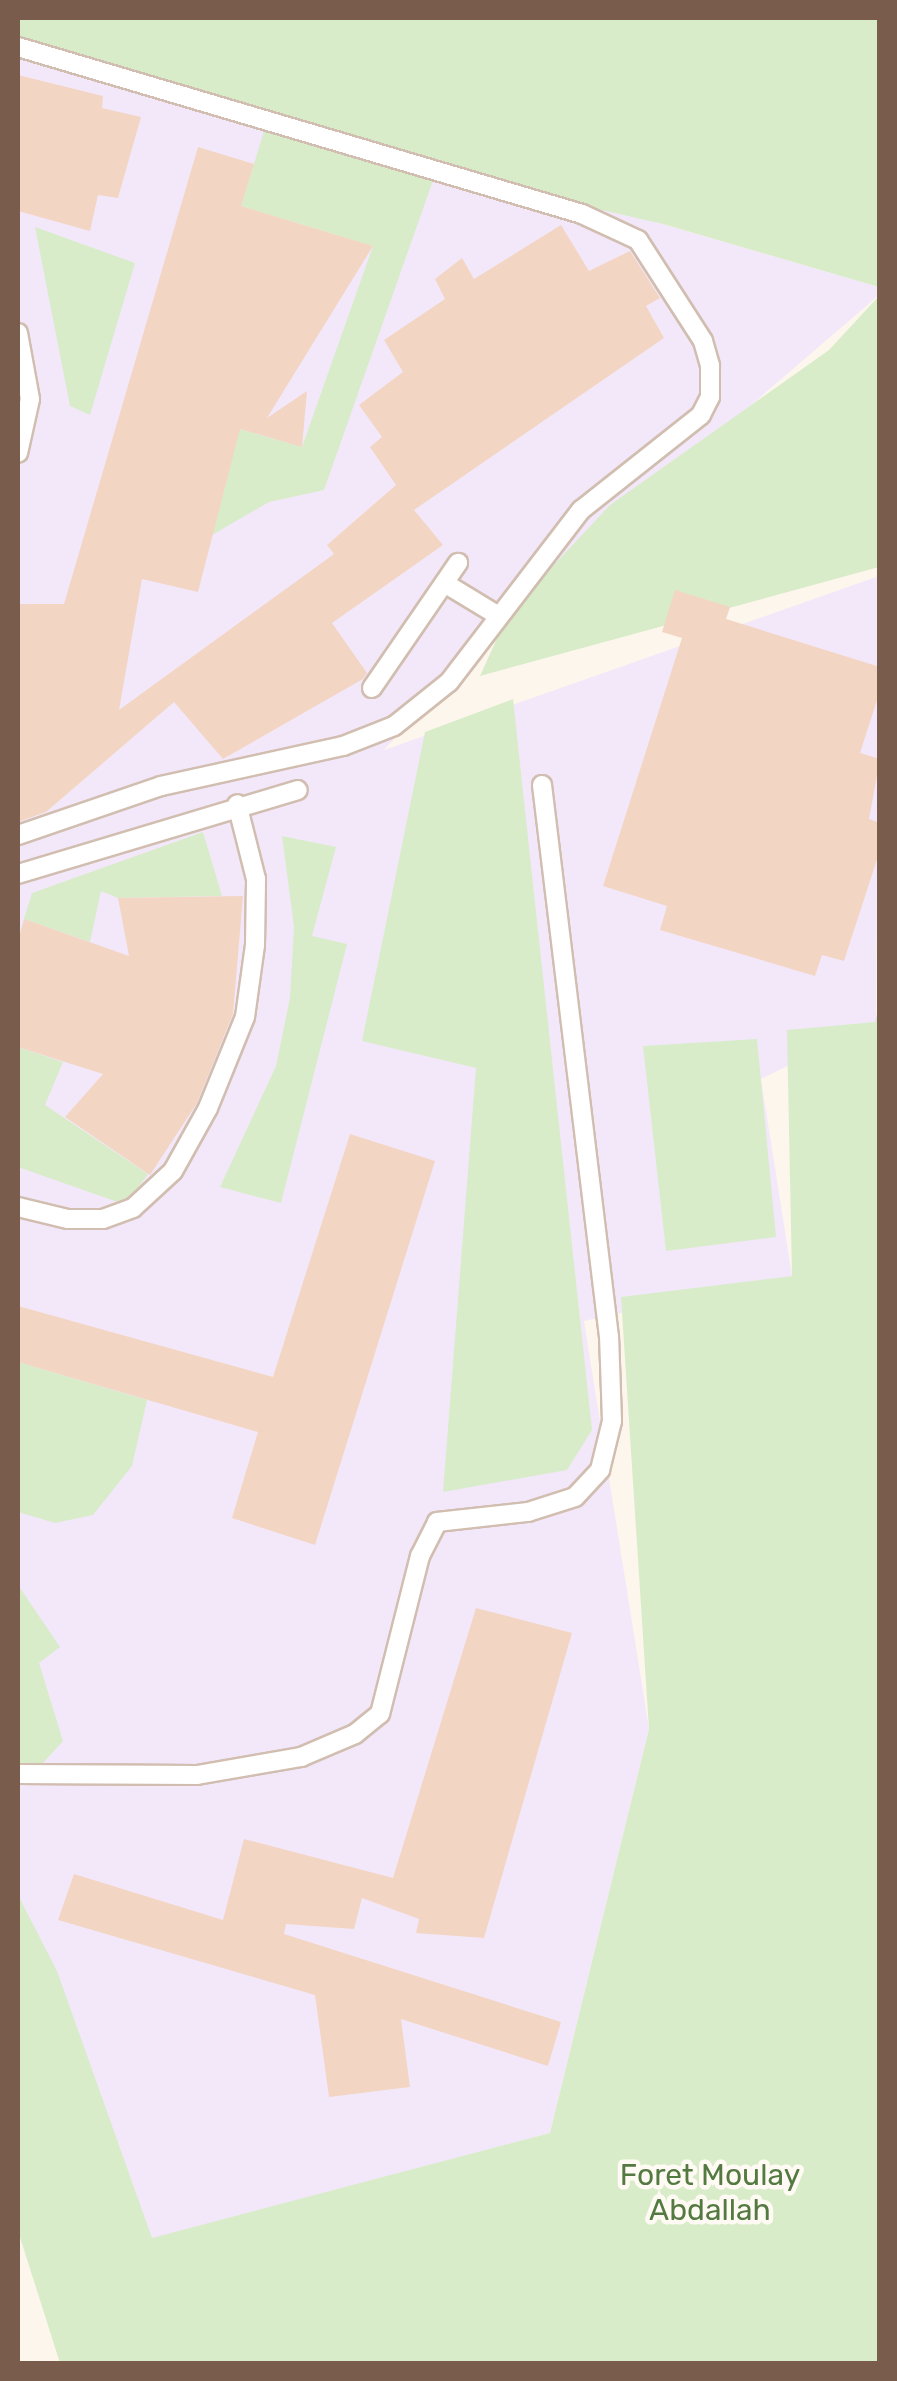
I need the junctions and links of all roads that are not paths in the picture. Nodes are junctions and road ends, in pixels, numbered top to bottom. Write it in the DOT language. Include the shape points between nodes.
graph roads {
  1 [pos="18,47"];
  2 [pos="18,332"];
  3 [pos="18,453"];
  4 [pos="458,563"];
  5 [pos="446,584"];
  6 [pos="496,614"];
  7 [pos="372,688"];
  8 [pos="542,785"];
  9 [pos="298,790"];
  10 [pos="237,804"];
  11 [pos="18,835"];
  12 [pos="18,874"];
  13 [pos="18,1207"];
  14 [pos="18,1774"];
  1 -- 6 [label="lane" via="582,214 638,240 704,341 710,397 701,415 582,510"];
  2 -- 3 [label="lane" via="30,399"];
  4 -- 5 [label="lane"];
  5 -- 6 [label="lane"];
  5 -- 7 [label="lane"];
  6 -- 11 [label="lane" via="449,682 394,726 342,746 162,786"];
  8 -- 14 [label="lane" via="609,1337 612,1421 600,1470 575,1497 544,1507 437,1522 420,1556 380,1714 355,1734 301,1757 197,1775"];
  9 -- 10 [label="lane"];
  10 -- 12 [label="lane"];
  10 -- 13 [label="lane" via="256,878 254,964 235,1052 208,1108 173,1171 133,1208 103,1219 68,1219"];
}
